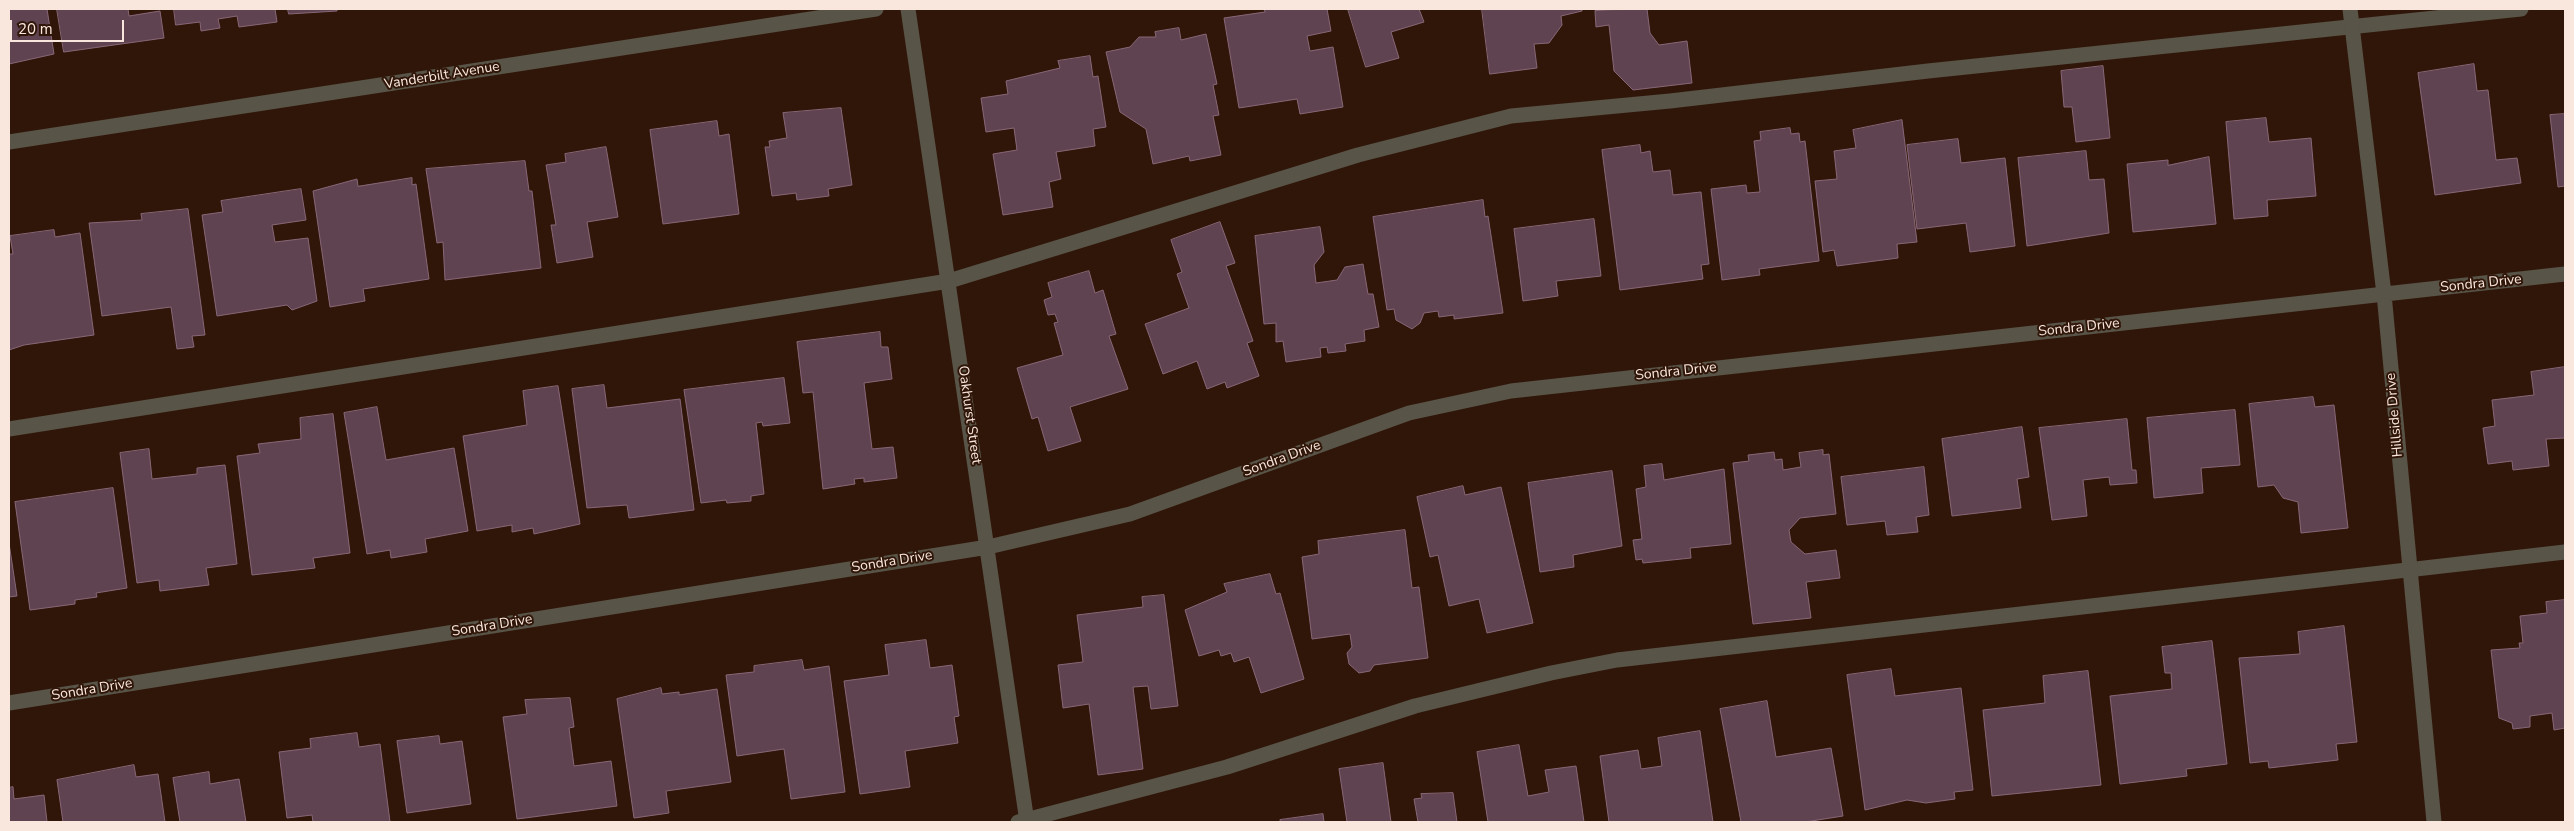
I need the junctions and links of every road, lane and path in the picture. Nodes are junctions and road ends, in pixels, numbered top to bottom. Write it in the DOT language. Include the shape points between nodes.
graph roads {
  1 [pos="876,9"];
  2 [pos="908,9"];
  3 [pos="2350,9"];
  4 [pos="2521,9"];
  5 [pos="2352,26"];
  6 [pos="9,142"];
  7 [pos="2565,274"];
  8 [pos="949,280"];
  9 [pos="2384,294"];
  10 [pos="9,430"];
  11 [pos="988,547"];
  12 [pos="2565,552"];
  13 [pos="2409,569"];
  14 [pos="9,703"];
  15 [pos="1024,822"];
  16 [pos="2434,822"];
  1 -- 6 [label="street, Vanderbilt Avenue"];
  2 -- 8 [label="street, Oakhurst Street"];
  3 -- 5 [label="street, Hillside Drive"];
  4 -- 5 [label="street"];
  5 -- 8 [label="street" via="1511,116 1358,155"];
  5 -- 9 [label="street, Hillside Drive"];
  7 -- 9 [label="street, Sondra Drive"];
  8 -- 10 [label="street"];
  8 -- 11 [label="street, Oakhurst Street"];
  9 -- 11 [label="street, Sondra Drive" via="1511,391 1408,413 1130,514"];
  9 -- 13 [label="street, Hillside Drive"];
  11 -- 14 [label="street, Sondra Drive"];
  11 -- 15 [label="street, Oakhurst Street"];
  12 -- 13 [label="street"];
  13 -- 15 [label="street" via="1617,660 1415,706 1227,767"];
  13 -- 16 [label="street, Hillside Drive"];
}
